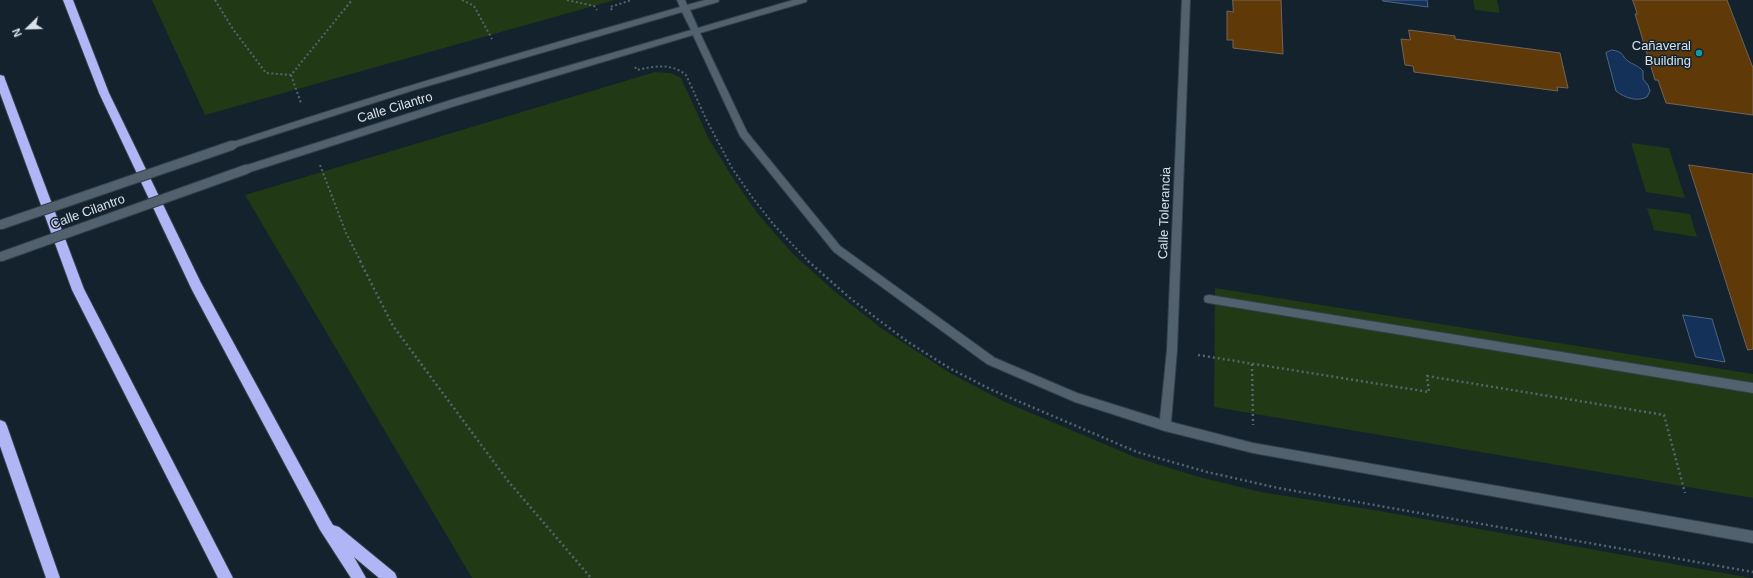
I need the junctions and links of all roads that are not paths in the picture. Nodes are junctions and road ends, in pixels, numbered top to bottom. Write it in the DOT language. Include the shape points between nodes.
graph roads {
  1 [pos="68,0"];
  2 [pos="715,0"];
  3 [pos="803,0"];
  4 [pos="1186,0"];
  5 [pos="683,4"];
  6 [pos="696,31"];
  7 [pos="0,79"];
  8 [pos="0,225"];
  9 [pos="0,257"];
  10 [pos="1209,299"];
  11 [pos="1753,388"];
  12 [pos="0,426"];
  13 [pos="1165,426"];
  14 [pos="325,525"];
  15 [pos="1753,537"];
  16 [pos="53,578"];
  17 [pos="226,578"];
  18 [pos="359,578"];
  19 [pos="390,578"];
  1 -- 14 [label="highway" via="104,93 196,286"];
  2 -- 5 [label="street, Calle Cilantro"];
  3 -- 6 [label="street, Calle Cilantro"];
  4 -- 13 [label="street, Calle Tolerancia" via="1172,350"];
  5 -- 6 [label="street"];
  5 -- 8 [label="street, Calle Cilantro, bridge" via="306,120"];
  6 -- 9 [label="street, Calle Cilantro, bridge" via="314,146"];
  6 -- 13 [label="street" via="743,134 837,249 991,361 1075,397"];
  7 -- 17 [label="highway" via="78,290"];
  10 -- 11 [label="street"];
  12 -- 16 [label="highway"];
  13 -- 15 [label="street" via="1260,450"];
  14 -- 18 [label="highway"];
  14 -- 19 [label="highway"];
}
